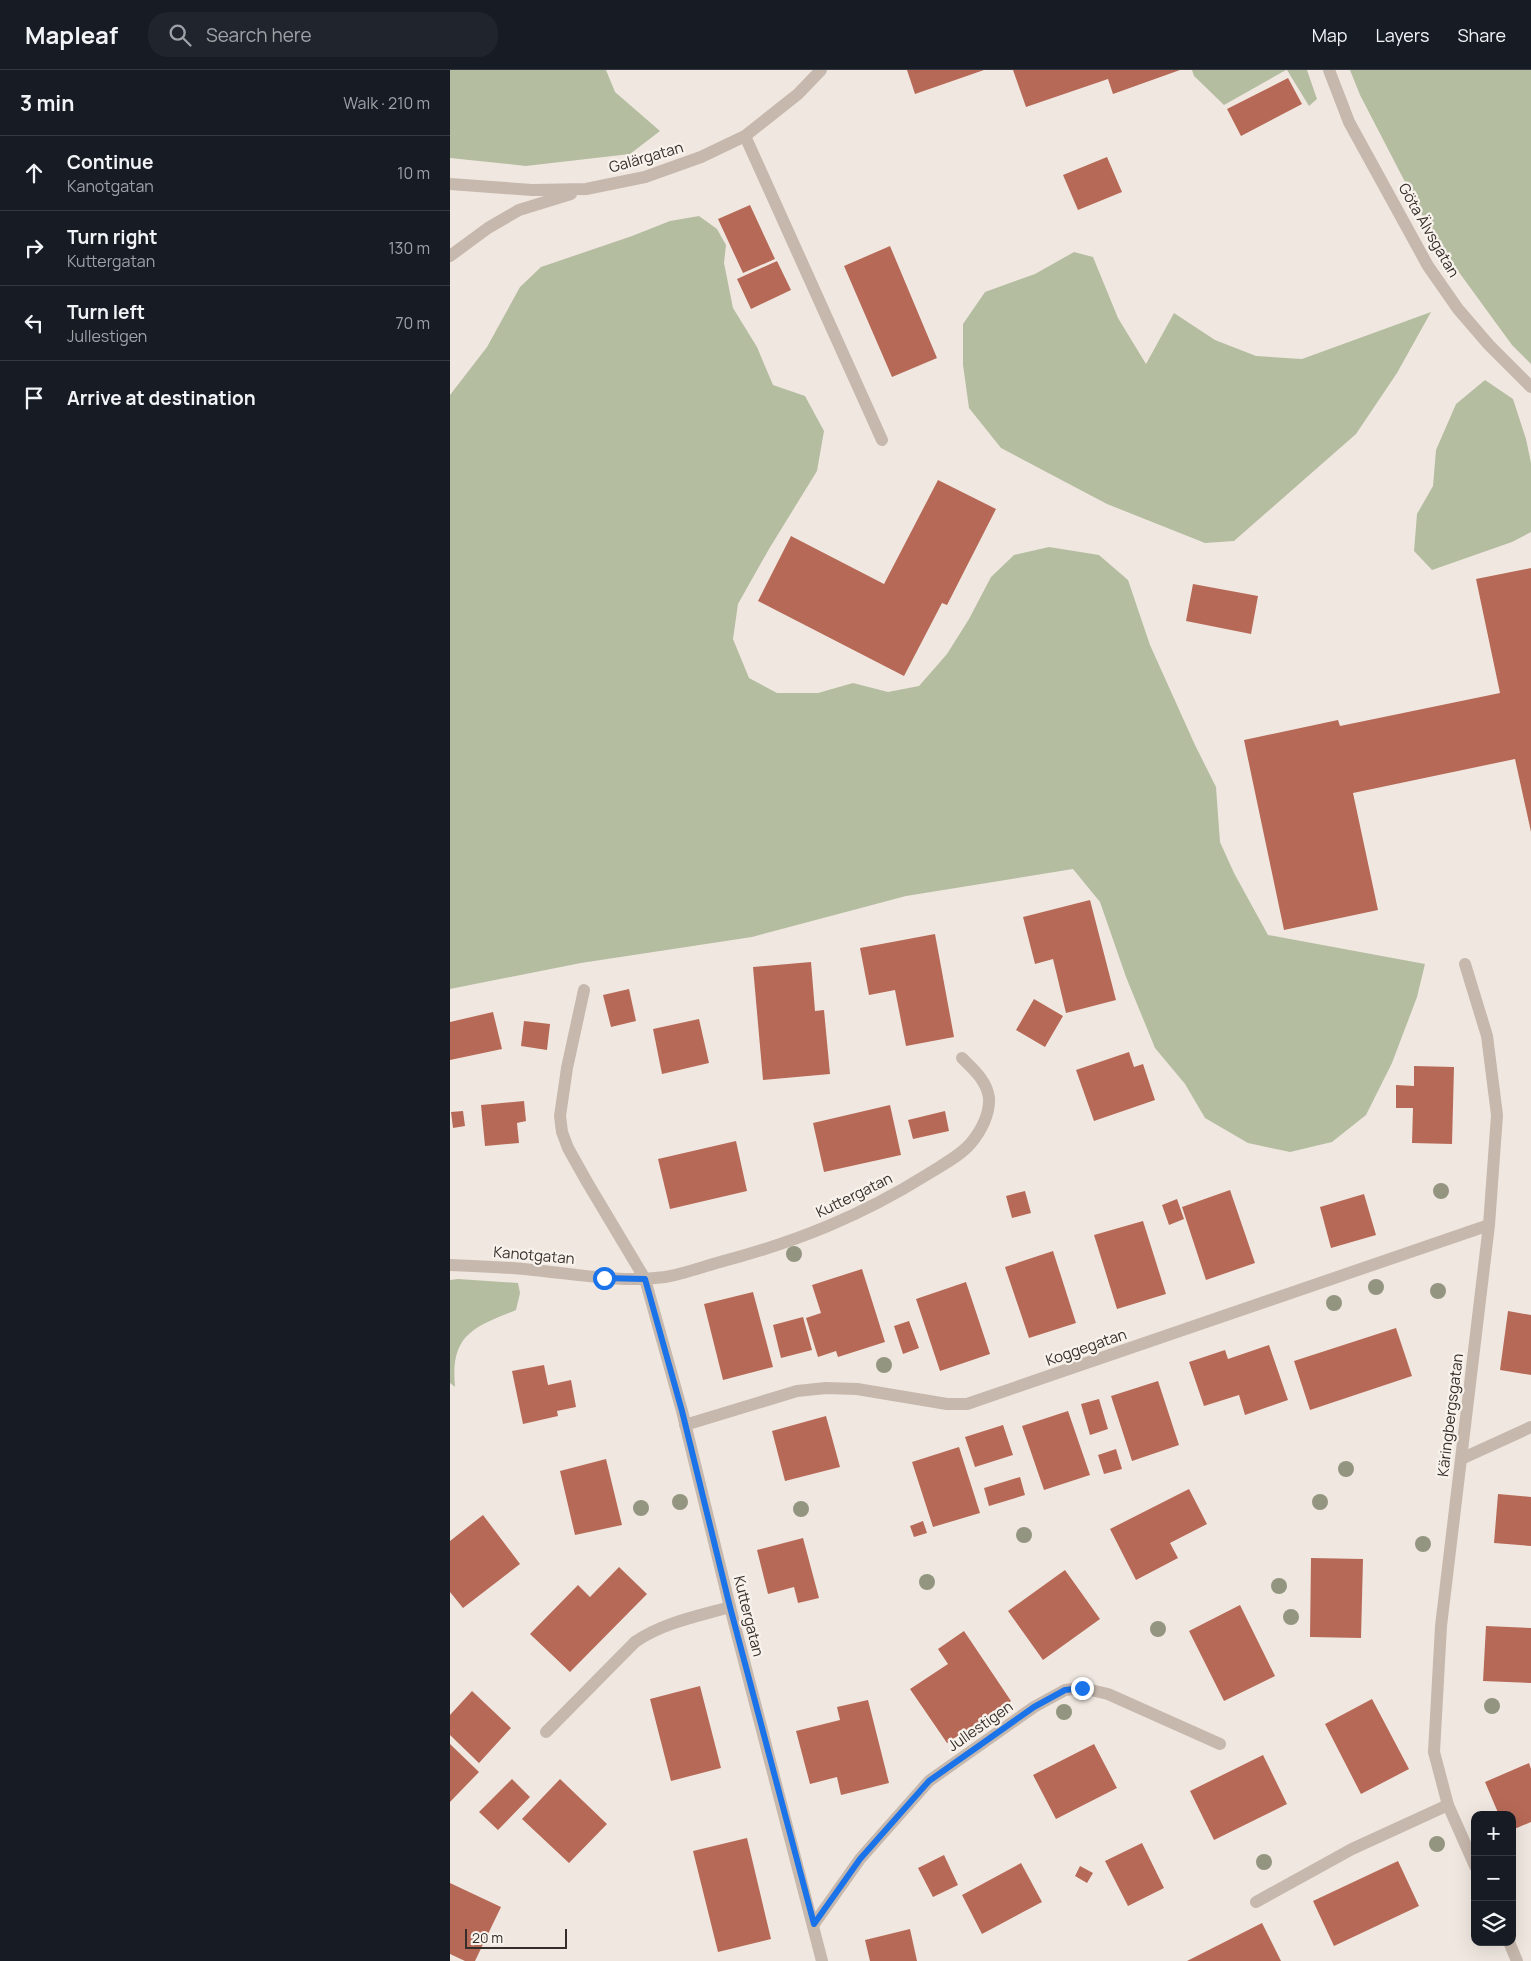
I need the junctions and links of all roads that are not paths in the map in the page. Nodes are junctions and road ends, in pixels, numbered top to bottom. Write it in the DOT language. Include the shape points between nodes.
graph roads {
  1 [pos="821,70"];
  2 [pos="1329,70"];
  3 [pos="745,136"];
  4 [pos="450,184"];
  5 [pos="586,189"];
  6 [pos="450,256"];
  7 [pos="1531,386"];
  8 [pos="882,440"];
  9 [pos="1465,964"];
  10 [pos="584,990"];
  11 [pos="962,1058"];
  12 [pos="1489,1225"];
  13 [pos="450,1265"];
  14 [pos="645,1279"];
  15 [pos="685,1425"];
  16 [pos="1531,1427"];
  17 [pos="1461,1458"];
  18 [pos="730,1607"];
  19 [pos="546,1732"];
  20 [pos="1220,1744"];
  21 [pos="1448,1805"];
  22 [pos="1471,1857"];
  23 [pos="1256,1902"];
  24 [pos="814,1924"];
  25 [pos="1511,1946"];
  26 [pos="822,1961"];
  27 [pos="1517,1961"];
  1 -- 3 [label="street, Galärgatan" via="798,94"];
  2 -- 7 [label="street, Göta Älvsgatan" via="1348,122 1428,266 1464,316"];
  3 -- 5 [label="street, Galärgatan" via="701,157 645,177"];
  3 -- 8 [label="street"];
  4 -- 5 [label="street, Galärgatan" via="532,190"];
  5 -- 6 [label="street" via="519,210"];
  9 -- 12 [label="street, Käringbergsgatan" via="1487,1036 1497,1115"];
  10 -- 14 [label="street, Kuttergatan" via="564,1086 560,1116 562,1132 587,1182"];
  11 -- 14 [label="street, Kuttergatan" via="981,1077 986,1087 988,1112 970,1144 950,1160 877,1203 801,1238 667,1276"];
  12 -- 15 [label="street, Koggegatan" via="967,1404 947,1404 857,1389 826,1388 797,1391"];
  12 -- 17 [label="street, Käringbergsgatan"];
  13 -- 14 [label="street, Kanotgatan"];
  14 -- 15 [label="street, Kuttergatan"];
  15 -- 18 [label="street, Kuttergatan"];
  16 -- 17 [label="street"];
  17 -- 21 [label="street, Käringbergsgatan" via="1441,1626 1435,1723 1434,1752"];
  18 -- 19 [label="street" via="647,1633"];
  18 -- 24 [label="street, Kuttergatan"];
  20 -- 24 [label="street, Jullestigen" via="1108,1694 1082,1688 1065,1690 1034,1707 929,1781 860,1859"];
  21 -- 22 [label="street, Käringbergsgatan"];
  21 -- 23 [label="street" via="1352,1849"];
  24 -- 26 [label="street, Kuttergatan"];
  25 -- 27 [label="street"];
}
